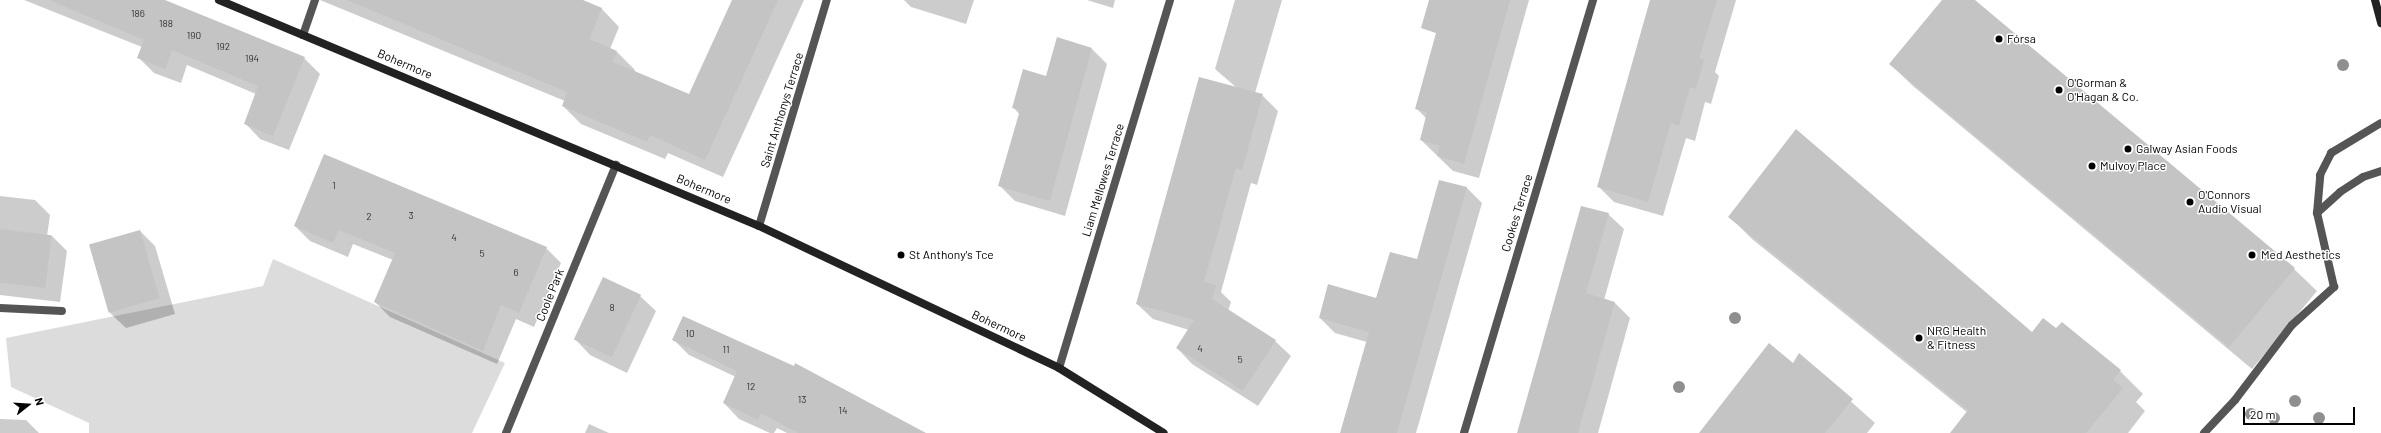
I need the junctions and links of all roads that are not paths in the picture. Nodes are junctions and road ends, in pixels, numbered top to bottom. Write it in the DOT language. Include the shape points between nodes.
graph roads {
  1 [pos="219,0"];
  2 [pos="315,0"];
  3 [pos="827,0"];
  4 [pos="1170,0"];
  5 [pos="1593,0"];
  6 [pos="2375,0"];
  7 [pos="2381,23"];
  8 [pos="303,35"];
  9 [pos="2381,123"];
  10 [pos="616,165"];
  11 [pos="2381,171"];
  12 [pos="2317,213"];
  13 [pos="759,226"];
  14 [pos="0,308"];
  15 [pos="62,311"];
  16 [pos="1060,368"];
  17 [pos="506,433"];
  18 [pos="1164,433"];
  19 [pos="1464,433"];
  20 [pos="2204,433"];
  1 -- 8 [label="main road, Bohermore"];
  2 -- 8 [label="street"];
  3 -- 13 [label="street, Saint Anthonys Terrace"];
  4 -- 16 [label="street, Liam Mellowes Terrace"];
  5 -- 19 [label="street, Cookes Terrace"];
  6 -- 7 [label="main road"];
  8 -- 10 [label="main road, Bohermore"];
  9 -- 12 [label="street" via="2331,153 2320,174"];
  10 -- 13 [label="main road, Bohermore"];
  10 -- 17 [label="street, Coole Park"];
  11 -- 12 [label="street" via="2363,177 2340,192"];
  12 -- 20 [label="street" via="2334,287 2292,325 2235,400"];
  13 -- 16 [label="main road, Bohermore"];
  14 -- 15 [label="street"];
  16 -- 18 [label="main road, Bohermore"];
}
